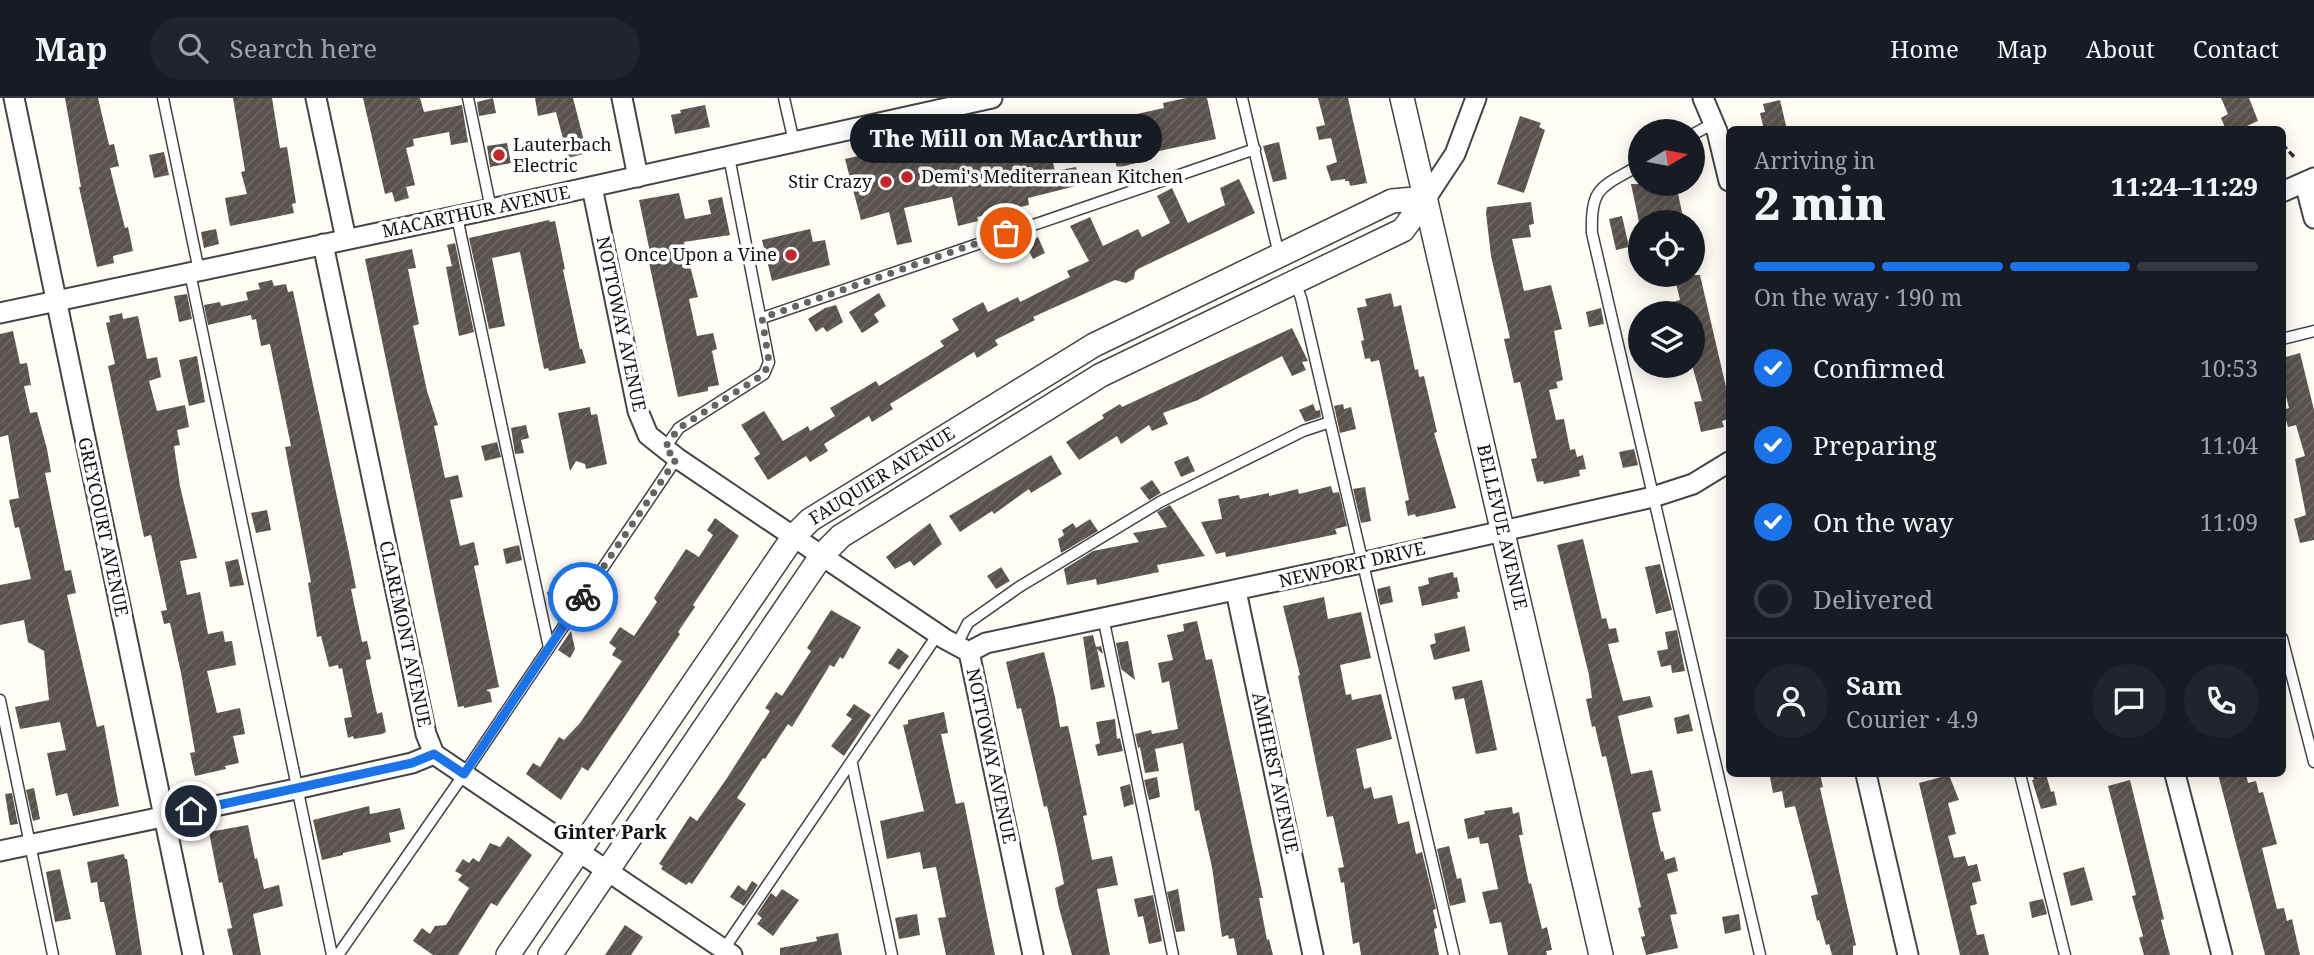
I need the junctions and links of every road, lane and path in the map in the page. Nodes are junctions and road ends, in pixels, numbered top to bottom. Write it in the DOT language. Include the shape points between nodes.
graph roads {
  1 [pos="14,98"];
  2 [pos="163,98"];
  3 [pos="316,98"];
  4 [pos="468,98"];
  5 [pos="622,98"];
  6 [pos="784,98"];
  7 [pos="992,98"];
  8 [pos="1242,98"];
  9 [pos="1402,98"];
  10 [pos="1476,98"];
  11 [pos="1703,98"];
  12 [pos="1714,123"];
  13 [pos="1705,128"];
  14 [pos="794,142"];
  15 [pos="2286,148"];
  16 [pos="1255,149"];
  17 [pos="729,157"];
  18 [pos="2296,159"];
  19 [pos="1726,169"];
  20 [pos="1628,173"];
  21 [pos="638,177"];
  22 [pos="2309,181"];
  23 [pos="592,187"];
  24 [pos="2286,190"];
  25 [pos="1426,198"];
  26 [pos="491,209"];
  27 [pos="457,217"];
  28 [pos="2314,219"];
  29 [pos="346,239"];
  30 [pos="323,244"];
  31 [pos="1279,255"];
  32 [pos="195,272"];
  33 [pos="1295,281"];
  34 [pos="56,301"];
  35 [pos="0,313"];
  36 [pos="762,318"];
  37 [pos="2314,331"];
  38 [pos="2286,338"];
  39 [pos="1330,422"];
  40 [pos="671,454"];
  41 [pos="1726,464"];
  42 [pos="1653,497"];
  43 [pos="1502,531"];
  44 [pos="794,536"];
  45 [pos="822,555"];
  46 [pos="1361,563"];
  47 [pos="1236,591"];
  48 [pos="1103,617"];
  49 [pos="938,635"];
  50 [pos="549,648"];
  51 [pos="962,649"];
  52 [pos="2286,654"];
  53 [pos="0,700"];
  54 [pos="434,754"];
  55 [pos="2314,762"];
  56 [pos="852,764"];
  57 [pos="464,774"];
  58 [pos="1867,777"];
  59 [pos="2021,777"];
  60 [pos="2176,777"];
  61 [pos="296,789"];
  62 [pos="164,816"];
  63 [pos="30,845"];
  64 [pos="0,851"];
  65 [pos="579,851"];
  66 [pos="608,870"];
  67 [pos="725,953"];
  68 [pos="53,955"];
  69 [pos="193,955"];
  70 [pos="332,955"];
  71 [pos="338,955"];
  72 [pos="509,955"];
  73 [pos="550,955"];
  74 [pos="892,955"];
  75 [pos="1033,955"];
  76 [pos="1173,955"];
  77 [pos="1313,955"];
  78 [pos="1454,955"];
  79 [pos="1601,955"];
  80 [pos="1760,955"];
  81 [pos="1908,955"];
  82 [pos="2065,955"];
  83 [pos="2222,955"];
  1 -- 34 [label="street, GREYCOURT AVENUE"];
  2 -- 32 [label="lane"];
  3 -- 29 [label="street"];
  4 -- 26 [label="lane"];
  5 -- 21 [label="street"];
  6 -- 14 [label="lane"];
  7 -- 14 [label="street, MACARTHUR AVENUE"];
  8 -- 16 [label="lane"];
  9 -- 25 [label="street, BELLEVUE AVENUE"];
  10 -- 25 [label="street, FAUQUIER AVENUE" via="1455,154"];
  11 -- 12 [label="street"];
  12 -- 13 [label="lane"];
  12 -- 19 [label="street"];
  14 -- 17 [label="street, MACARTHUR AVENUE"];
  15 -- 18 [label="path"];
  16 -- 31 [label="lane"];
  16 -- 36 [label="lane"];
  17 -- 21 [label="street, MACARTHUR AVENUE"];
  17 -- 36 [label="lane"];
  20 -- 42 [label="lane" via="1599,191 1592,201 1592,233"];
  21 -- 23 [label="street, MACARTHUR AVENUE"];
  22 -- 24 [label="street"];
  22 -- 28 [label="street"];
  23 -- 26 [label="street, MACARTHUR AVENUE"];
  23 -- 40 [label="street, NOTTOWAY AVENUE" via="638,411 649,435"];
  25 -- 31 [label="street, FAUQUIER AVENUE" via="1392,201"];
  25 -- 33 [label="street, FAUQUIER AVENUE" via="1403,230"];
  25 -- 43 [label="street, BELLEVUE AVENUE"];
  26 -- 27 [label="street, MACARTHUR AVENUE"];
  27 -- 29 [label="street, MACARTHUR AVENUE"];
  27 -- 50 [label="lane"];
  29 -- 30 [label="street, MACARTHUR AVENUE"];
  30 -- 32 [label="street, MACARTHUR AVENUE"];
  30 -- 54 [label="street, CLAREMONT AVENUE" via="426,734"];
  31 -- 44 [label="street, FAUQUIER AVENUE" via="1094,345 824,510"];
  32 -- 34 [label="street, MACARTHUR AVENUE"];
  32 -- 61 [label="lane"];
  33 -- 39 [label="lane"];
  33 -- 45 [label="street, FAUQUIER AVENUE" via="1101,375 855,527"];
  34 -- 35 [label="street, MACARTHUR AVENUE"];
  34 -- 62 [label="street, GREYCOURT AVENUE"];
  36 -- 40 [label="lane" via="769,362 764,374 679,428"];
  37 -- 38 [label="lane"];
  39 -- 46 [label="lane"];
  39 -- 51 [label="lane" via="1160,502 1019,587 968,623"];
  40 -- 44 [label="street, NOTTOWAY AVENUE"];
  40 -- 50 [label="lane"];
  41 -- 42 [label="street, NEWPORT DRIVE" via="1693,484"];
  42 -- 43 [label="street, NEWPORT DRIVE"];
  42 -- 80 [label="lane"];
  43 -- 46 [label="street, NEWPORT DRIVE"];
  43 -- 79 [label="street, BELLEVUE AVENUE"];
  44 -- 45 [label="street, NOTTOWAY AVENUE"];
  44 -- 65 [label="street, FAUQUIER AVENUE"];
  45 -- 49 [label="street, NOTTOWAY AVENUE"];
  45 -- 66 [label="street, FAUQUIER AVENUE"];
  46 -- 47 [label="street, NEWPORT DRIVE"];
  46 -- 78 [label="lane"];
  47 -- 48 [label="street, NEWPORT DRIVE"];
  47 -- 77 [label="street, AMHERST AVENUE"];
  48 -- 51 [label="street, NEWPORT DRIVE"];
  48 -- 76 [label="lane"];
  49 -- 51 [label="street, NOTTOWAY AVENUE"];
  49 -- 56 [label="lane"];
  50 -- 57 [label="lane"];
  51 -- 75 [label="street, NOTTOWAY AVENUE"];
  52 -- 55 [label="lane"];
  53 -- 63 [label="lane"];
  54 -- 57 [label="street"];
  54 -- 61 [label="street"];
  56 -- 67 [label="lane"];
  56 -- 74 [label="lane"];
  57 -- 65 [label="street"];
  57 -- 71 [label="lane"];
  58 -- 81 [label="street"];
  59 -- 82 [label="lane"];
  60 -- 83 [label="street"];
  61 -- 62 [label="street"];
  61 -- 70 [label="lane"];
  62 -- 63 [label="street"];
  62 -- 69 [label="street, GREYCOURT AVENUE"];
  63 -- 64 [label="street"];
  63 -- 68 [label="lane"];
  65 -- 66 [label="street"];
  65 -- 72 [label="street, FAUQUIER AVENUE"];
  66 -- 67 [label="street"];
  66 -- 73 [label="street, FAUQUIER AVENUE"];
}
